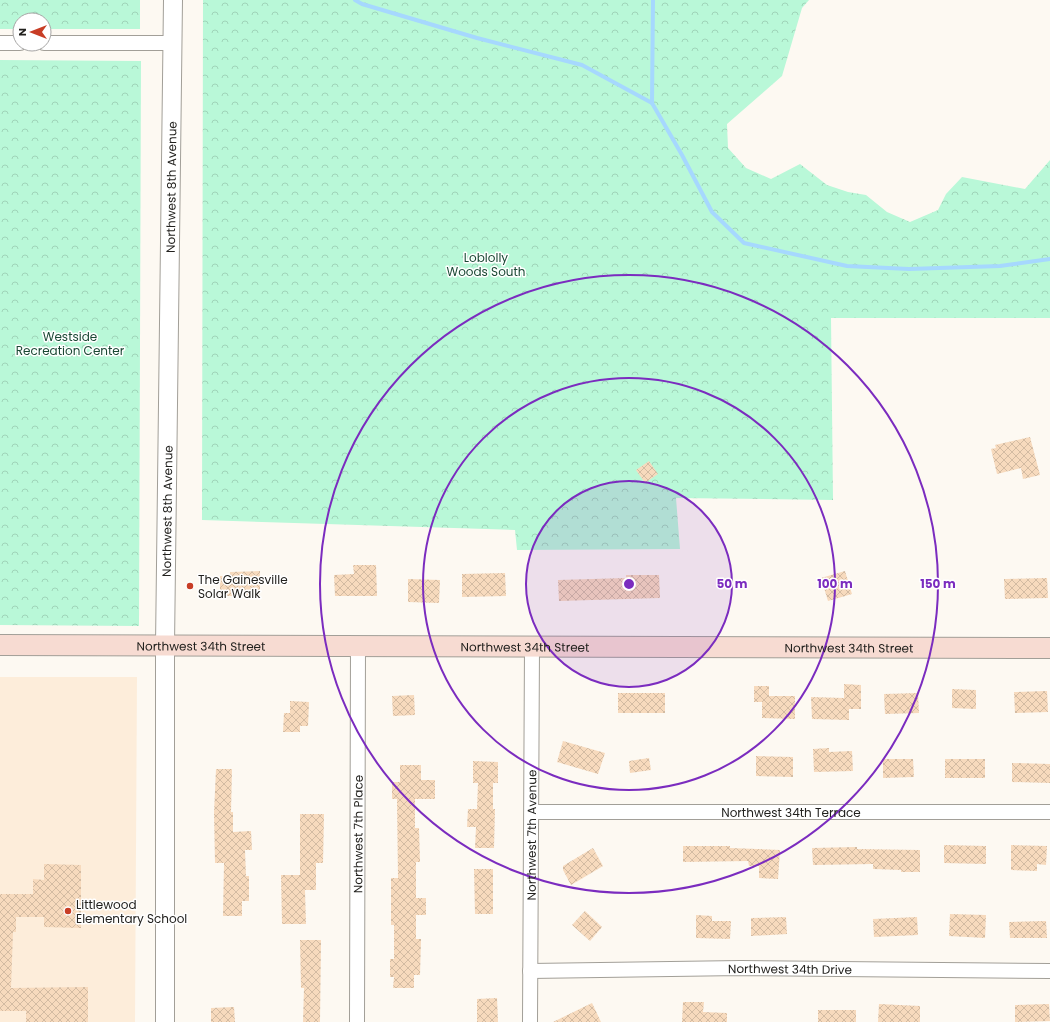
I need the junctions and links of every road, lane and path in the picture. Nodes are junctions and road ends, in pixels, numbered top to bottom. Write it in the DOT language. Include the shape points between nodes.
graph roads {
  1 [pos="173,0"];
  2 [pos="0,43"];
  3 [pos="12,43"];
  4 [pos="52,43"];
  5 [pos="172,43"];
  6 [pos="0,645"];
  7 [pos="165,646"];
  8 [pos="358,647"];
  9 [pos="532,647"];
  10 [pos="1050,648"];
  11 [pos="532,812"];
  12 [pos="1050,812"];
  13 [pos="530,970"];
  14 [pos="1050,971"];
  15 [pos="165,1022"];
  16 [pos="357,1022"];
  17 [pos="530,1022"];
  1 -- 5 [label="street, Northwest 8th Avenue"];
  2 -- 3 [label="street"];
  4 -- 5 [label="street"];
  5 -- 7 [label="street, Northwest 8th Avenue"];
  6 -- 7 [label="main road, Northwest 34th Street"];
  7 -- 8 [label="main road, Northwest 34th Street"];
  7 -- 15 [label="street, Northwest 8th Avenue"];
  8 -- 9 [label="main road, Northwest 34th Street"];
  8 -- 16 [label="street, Northwest 7th Place"];
  9 -- 10 [label="main road, Northwest 34th Street"];
  9 -- 11 [label="street, Northwest 7th Avenue"];
  11 -- 12 [label="street, Northwest 34th Terrace"];
  11 -- 13 [label="street, Northwest 7th Avenue"];
  13 -- 14 [label="street, Northwest 34th Drive" via="740,968"];
  13 -- 17 [label="street, Northwest 7th Avenue"];
}
